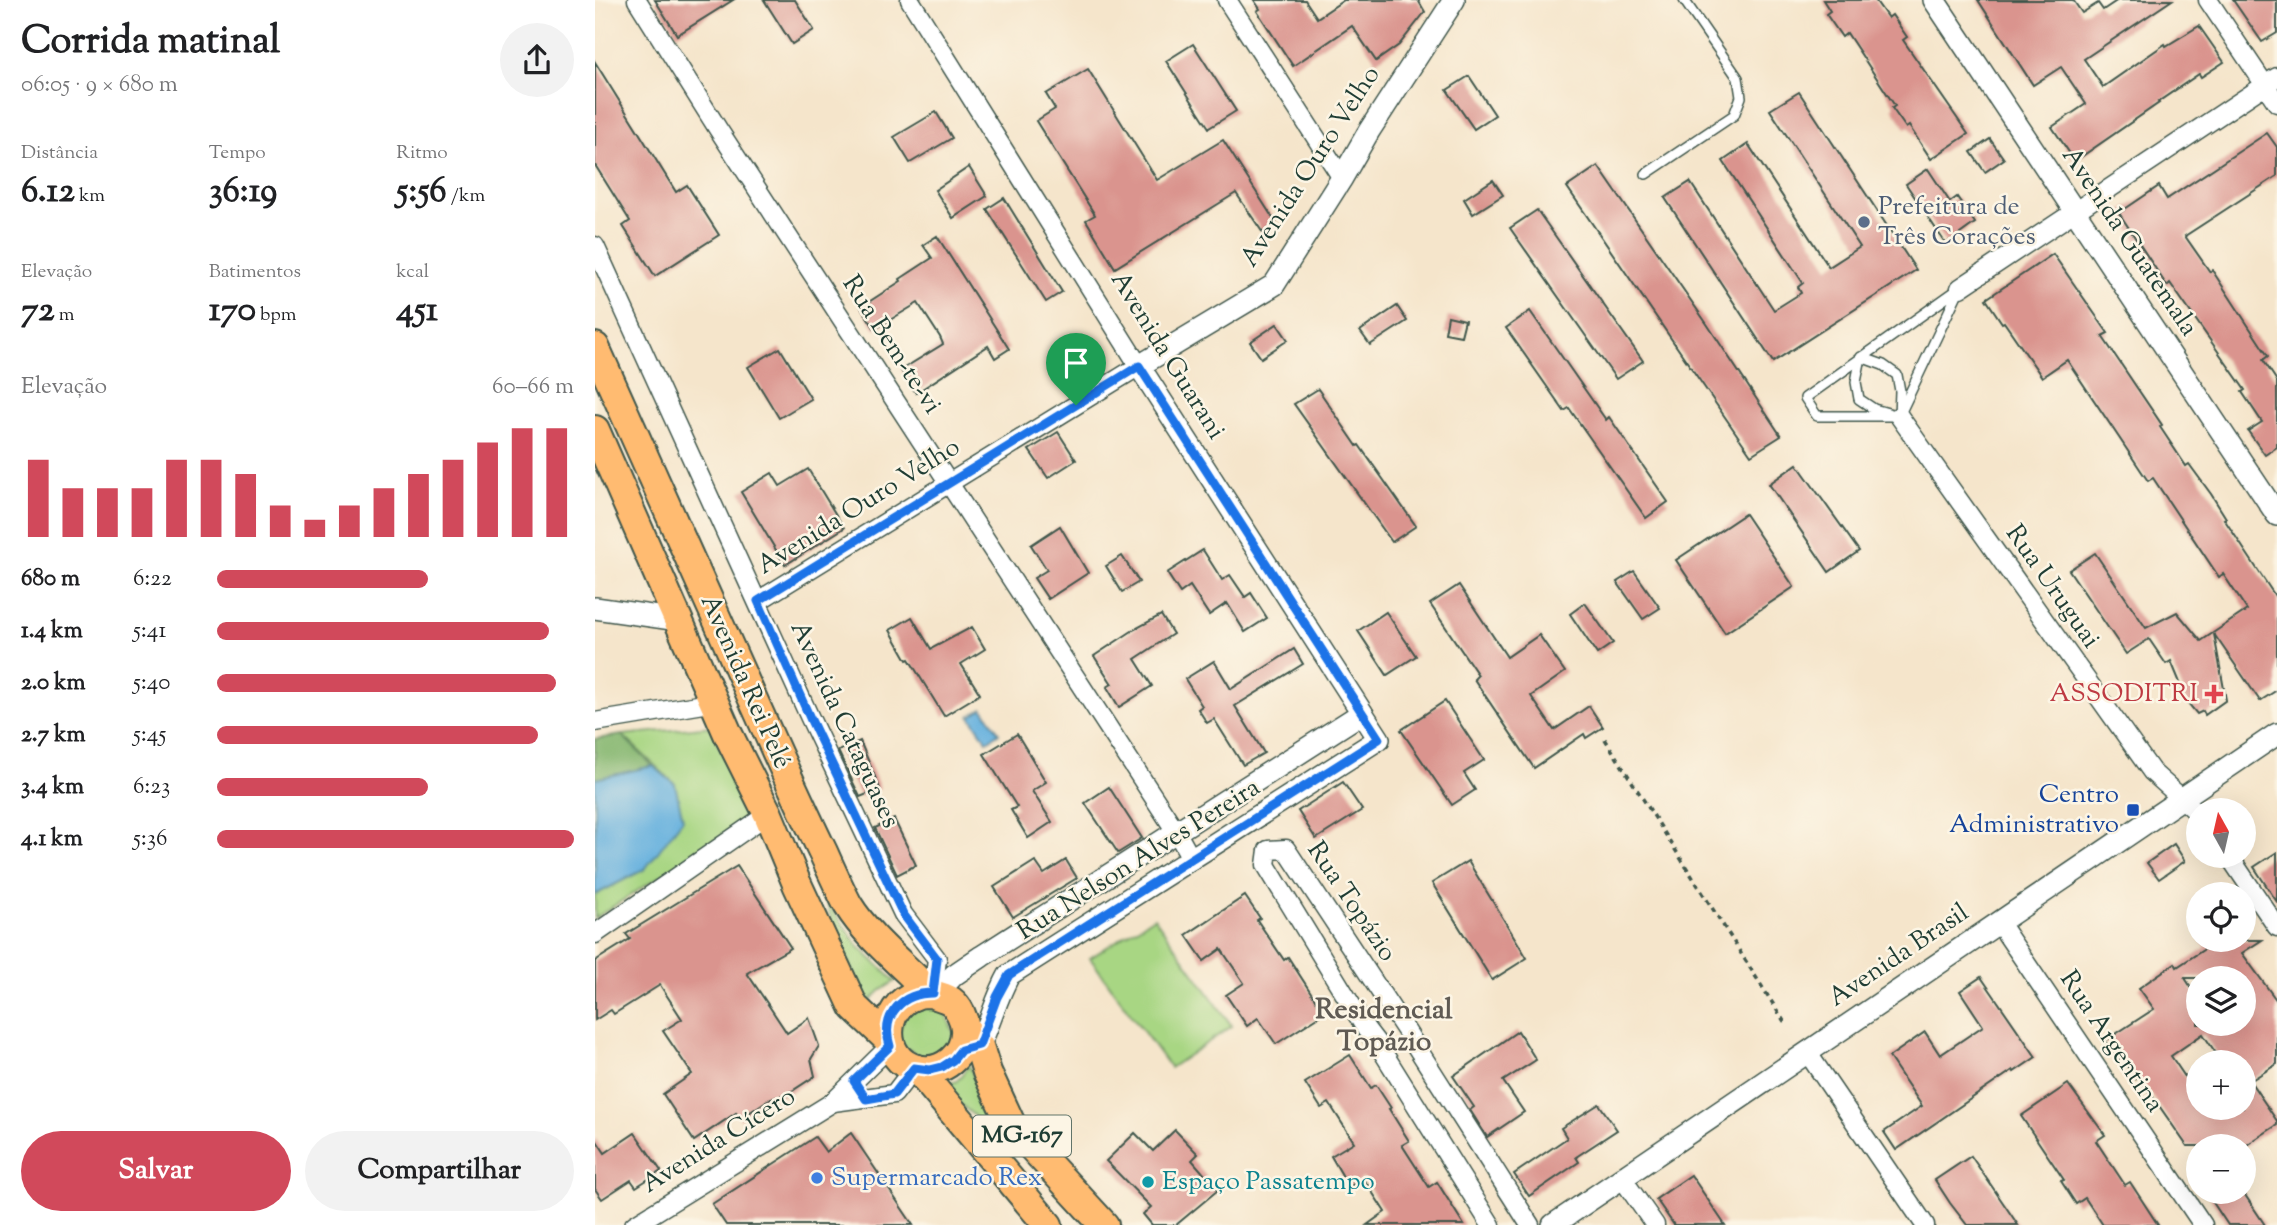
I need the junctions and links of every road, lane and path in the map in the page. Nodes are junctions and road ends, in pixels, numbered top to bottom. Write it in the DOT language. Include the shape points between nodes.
graph roads {
  1 [pos="637,0"];
  2 [pos="910,0"];
  3 [pos="1227,0"];
  4 [pos="1684,0"];
  5 [pos="1934,0"];
  6 [pos="2208,0"];
  7 [pos="1452,1"];
  8 [pos="2271,81"];
  9 [pos="2277,103"];
  10 [pos="1646,174"];
  11 [pos="1342,178"];
  12 [pos="2075,211"];
  13 [pos="595,246"];
  14 [pos="1959,288"];
  15 [pos="595,347"];
  16 [pos="1861,357"];
  17 [pos="1139,366"];
  18 [pos="1899,416"];
  19 [pos="595,430"];
  20 [pos="950,483"];
  21 [pos="2277,515"];
  22 [pos="758,601"];
  23 [pos="595,608"];
  24 [pos="679,620"];
  25 [pos="716,702"];
  26 [pos="1362,713"];
  27 [pos="595,722"];
  28 [pos="2277,734"];
  29 [pos="1379,739"];
  30 [pos="1605,739"];
  31 [pos="2181,799"];
  32 [pos="2186,803"];
  33 [pos="768,814"];
  34 [pos="1177,833"];
  35 [pos="1192,860"];
  36 [pos="2237,868"];
  37 [pos="1999,923"];
  38 [pos="2277,927"];
  39 [pos="595,934"];
  40 [pos="934,993"];
  41 [pos="1393,1011"];
  42 [pos="1787,1026"];
  43 [pos="1366,1029"];
  44 [pos="1405,1029"];
  45 [pos="969,1042"];
  46 [pos="890,1043"];
  47 [pos="1379,1046"];
  48 [pos="1807,1052"];
  49 [pos="915,1069"];
  50 [pos="854,1081"];
  51 [pos="866,1099"];
  52 [pos="833,1102"];
  53 [pos="1622,1178"];
  54 [pos="661,1217"];
  55 [pos="634,1225"];
  56 [pos="1048,1225"];
  57 [pos="1104,1225"];
  58 [pos="1491,1225"];
  59 [pos="1530,1225"];
  60 [pos="1553,1225"];
  61 [pos="1654,1225"];
  62 [pos="1925,1225"];
  63 [pos="2203,1225"];
  1 -- 20 [label="street, Rua Bem-te-vi"];
  2 -- 17 [label="street, Avenida Guarani"];
  3 -- 11 [label="street"];
  4 -- 10 [label="lane" via="1738,78 1741,97 1734,115"];
  5 -- 12 [label="street, Avenida Guatemala"];
  6 -- 8 [label="street"];
  7 -- 11 [label="street, Avenida Ouro Velho"];
  8 -- 9 [label="street"];
  8 -- 12 [label="street"];
  11 -- 17 [label="street, Avenida Ouro Velho" via="1274,285"];
  12 -- 14 [label="street"];
  12 -- 21 [label="street, Avenida Guatemala"];
  13 -- 22 [label="street, Avenida Cataguases"];
  14 -- 16 [label="lane"];
  14 -- 18 [label="lane"];
  15 -- 40 [label="main road, Avenida Rei Pelé" via="849,906 882,946"];
  16 -- 18 [label="lane" via="1897,375"];
  16 -- 18 [label="lane" via="1856,382 1859,399"];
  16 -- 18 [label="lane" via="1805,398 1817,416"];
  17 -- 20 [label="street, Avenida Ouro Velho"];
  17 -- 26 [label="street, Avenida Guarani"];
  18 -- 31 [label="street, Rua Uruguai" via="2152,772"];
  19 -- 24 [label="main road, Avenida Rei Pelé"];
  20 -- 22 [label="street, Avenida Ouro Velho"];
  20 -- 34 [label="street, Rua Bem-te-vi"];
  22 -- 40 [label="street, Avenida Cataguases" via="903,914 937,959"];
  23 -- 24 [label="street"];
  24 -- 25 [label="main road, Avenida Rei Pelé"];
  25 -- 27 [label="street"];
  25 -- 33 [label="main road, Avenida Rei Pelé"];
  26 -- 29 [label="street, Avenida Guarani"];
  26 -- 34 [label="street, Rua Nelson Alves Pereira"];
  28 -- 31 [label="street, Avenida Brasil"];
  29 -- 35 [label="street, Rua Nelson Alves Pereira"];
  30 -- 42 [label="path"];
  31 -- 32 [label="street, Rua Uruguai"];
  31 -- 37 [label="street, Avenida Brasil"];
  33 -- 39 [label="street"];
  33 -- 46 [label="main road, Avenida Rei Pelé" via="854,1007"];
  34 -- 35 [label="street, Rua Bem-te-vi"];
  34 -- 40 [label="street, Rua Nelson Alves Pereira" via="982,956"];
  35 -- 45 [label="street, Rua Nelson Alves Pereira" via="1009,975"];
  36 -- 38 [label="street"];
  37 -- 48 [label="street, Avenida Brasil"];
  37 -- 63 [label="street, Rua Argentina"];
  40 -- 45 [label="main road, Avenida Rei Pelé" via="951,1001 961,1014"];
  40 -- 46 [label="main road" via="917,994 898,1006 888,1026"];
  41 -- 43 [label="street"];
  41 -- 43 [label="street, Rua Topázio" via="1286,849 1268,850 1266,865"];
  41 -- 44 [label="street, Rua Topázio"];
  43 -- 47 [label="street, Rua Topázio"];
  44 -- 47 [label="street"];
  44 -- 59 [label="street, Rua Topázio"];
  45 -- 49 [label="main road" via="942,1067"];
  45 -- 57 [label="main road, Avenida Rei Pelé / MG-167" via="1011,1124"];
  46 -- 49 [label="main road, Avenida Rei Pelé" via="896,1055"];
  46 -- 50 [label="street, Avenida Cícero"];
  47 -- 58 [label="street, Rua Topázio"];
  48 -- 53 [label="street, Avenida Brasil"];
  48 -- 62 [label="street"];
  49 -- 51 [label="street, Avenida Cícero" via="894,1094"];
  49 -- 56 [label="main road, Avenida Rei Pelé / MG-167"];
  50 -- 51 [label="lane"];
  50 -- 52 [label="street, Avenida Cícero"];
  51 -- 52 [label="street, Avenida Cícero"];
  52 -- 54 [label="street, Avenida Cícero"];
  53 -- 60 [label="street, Avenida Brasil"];
  53 -- 61 [label="street"];
  54 -- 55 [label="street, Avenida Cícero"];
}
